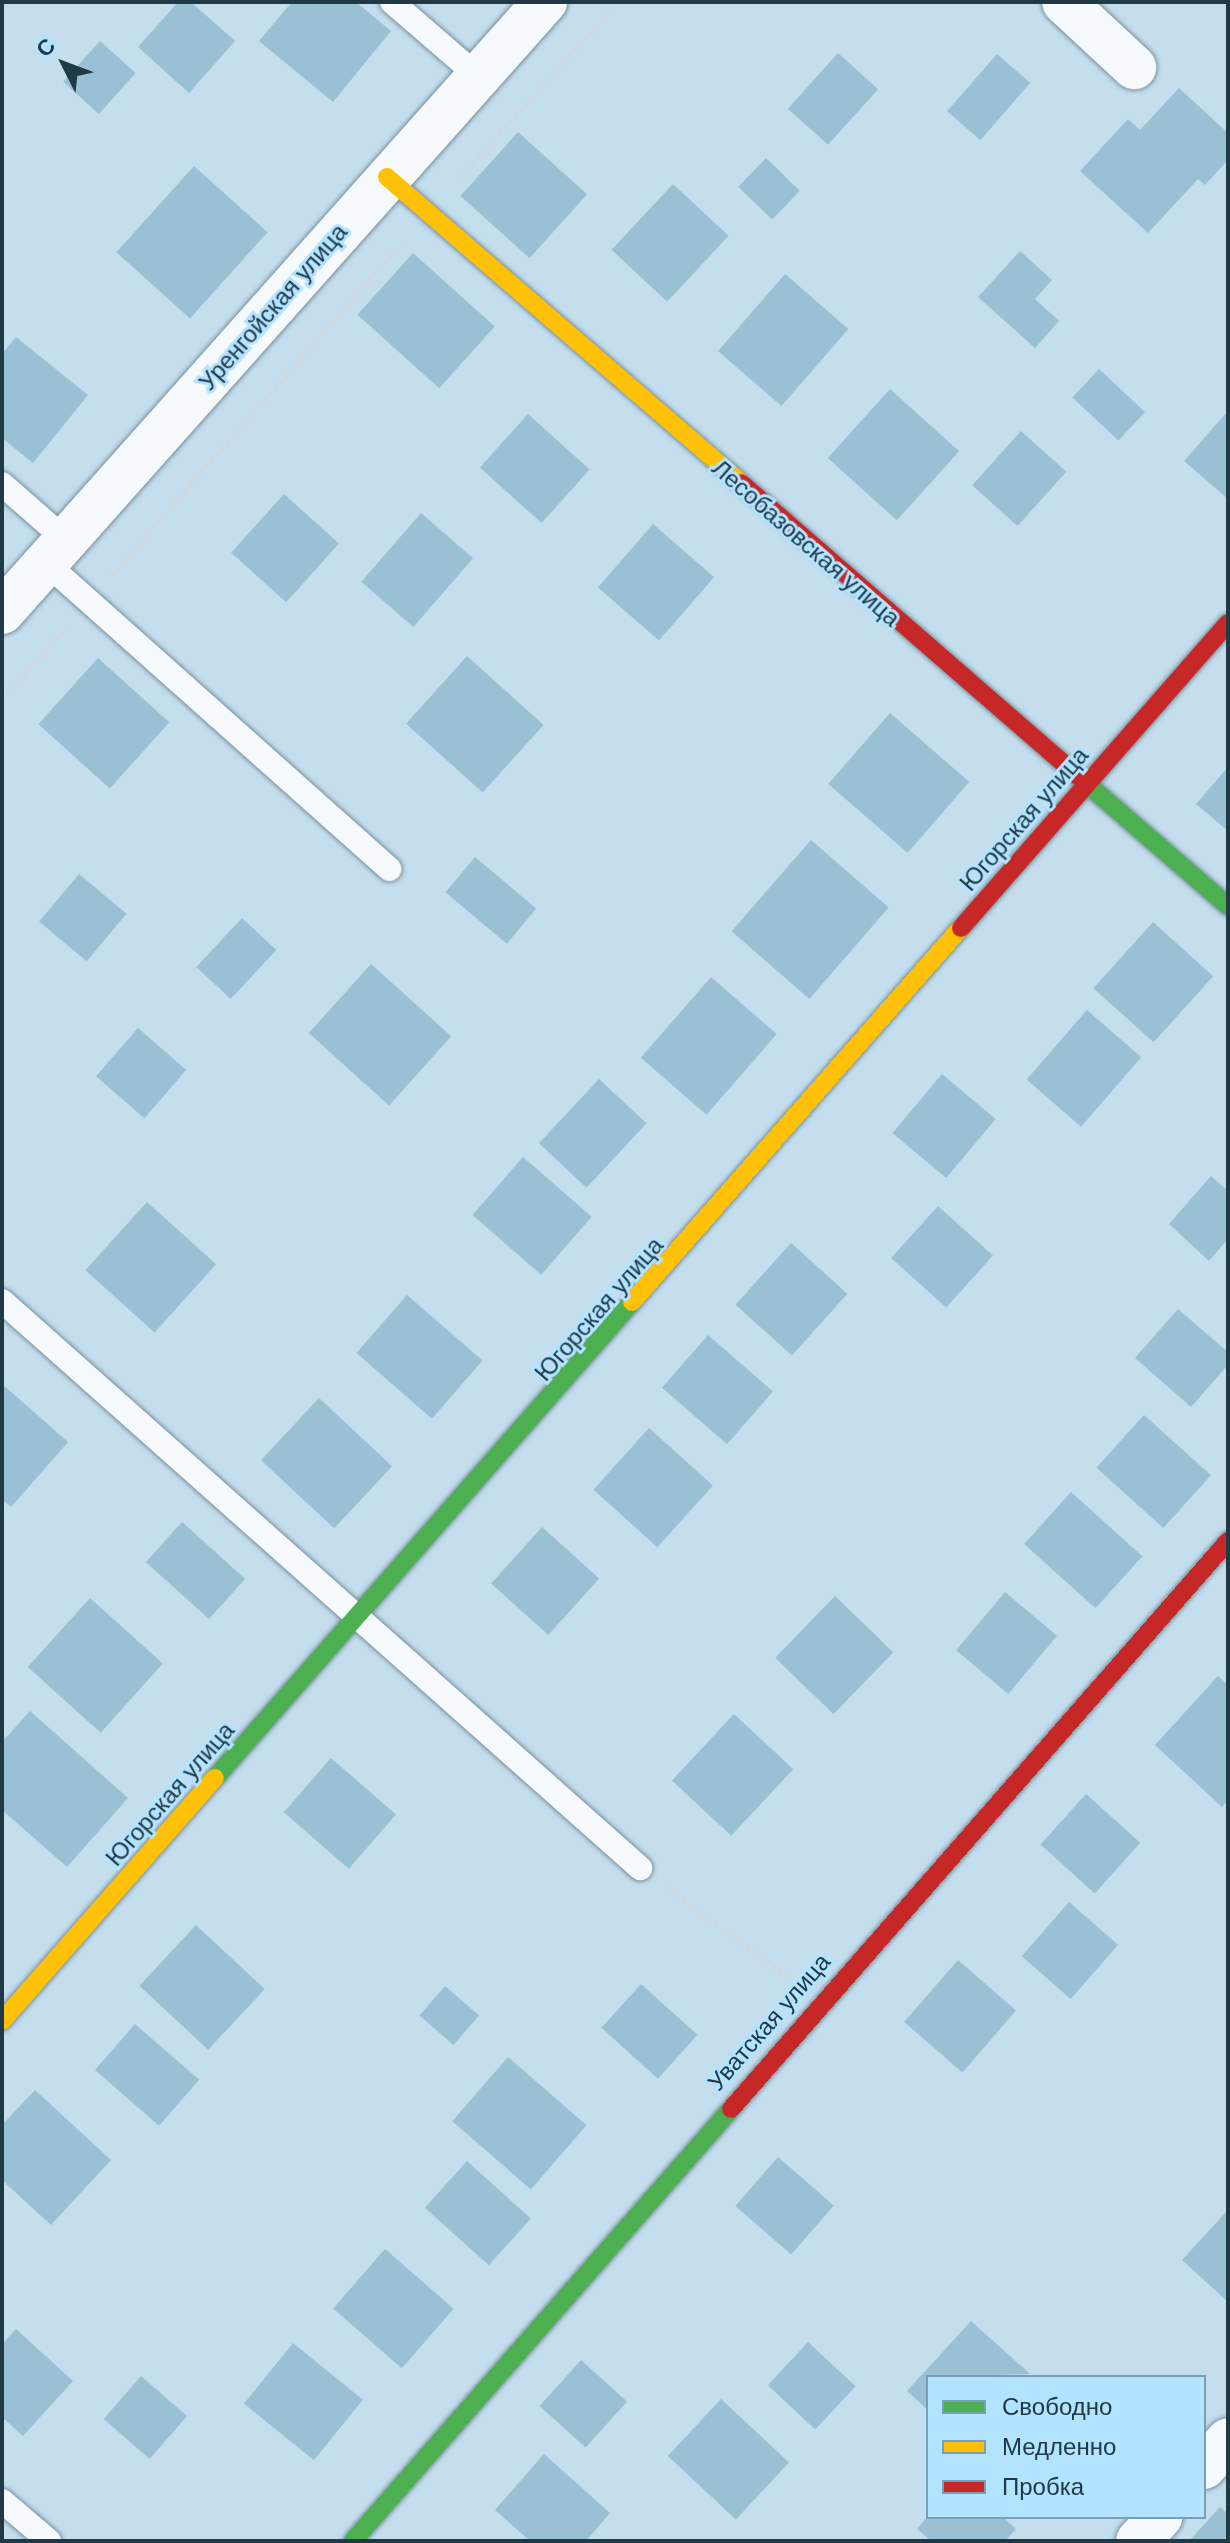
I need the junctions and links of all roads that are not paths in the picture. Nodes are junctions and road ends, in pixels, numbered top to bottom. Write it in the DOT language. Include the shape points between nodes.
graph roads {
  1 [pos="392,2"];
  2 [pos="545,2"];
  3 [pos="1064,2"];
  4 [pos="1134,67"];
  5 [pos="479,77"];
  6 [pos="387,177"];
  7 [pos="2,484"];
  8 [pos="56,552"];
  9 [pos="2,612"];
  10 [pos="1228,623"];
  11 [pos="1087,783"];
  12 [pos="389,869"];
  13 [pos="1228,906"];
  14 [pos="2,1301"];
  15 [pos="1228,1541"];
  16 [pos="355,1620"];
  17 [pos="640,1868"];
  18 [pos="2,2021"];
  19 [pos="1228,2440"];
  20 [pos="1206,2465"];
  21 [pos="2,2501"];
  22 [pos="1158,2519"];
  23 [pos="49,2541"];
  24 [pos="353,2541"];
  25 [pos="1138,2541"];
  1 -- 5 [label="lane"];
  2 -- 5 [label="street, Уренгойская улица"];
  3 -- 4 [label="street"];
  5 -- 6 [label="street, Уренгойская улица"];
  6 -- 8 [label="street, Уренгойская улица"];
  6 -- 11 [label="street, Лесобазовская улица"];
  7 -- 8 [label="lane"];
  8 -- 9 [label="street, Уренгойская улица"];
  8 -- 12 [label="lane" via="89,602"];
  10 -- 11 [label="street, Югорская улица"];
  11 -- 13 [label="street, Лесобазовская улица"];
  11 -- 16 [label="street, Югорская улица"];
  14 -- 16 [label="lane"];
  15 -- 24 [label="street, Уватская улица" via="819,2000"];
  16 -- 17 [label="lane"];
  16 -- 18 [label="street, Югорская улица"];
  19 -- 20 [label="street"];
  21 -- 23 [label="lane"];
  22 -- 25 [label="street"];
}
